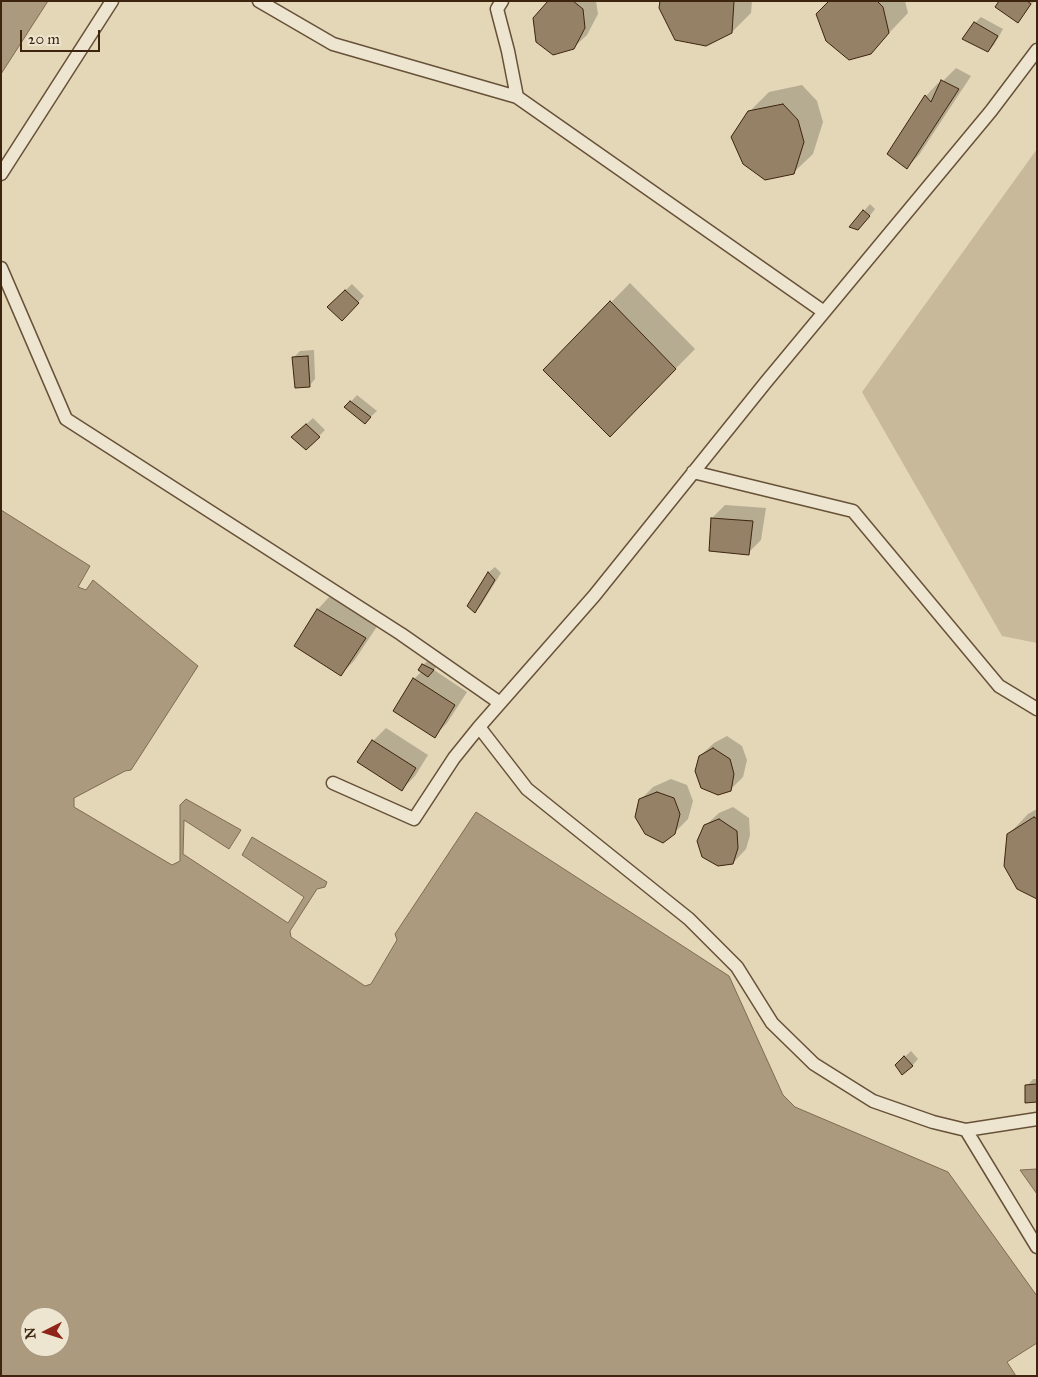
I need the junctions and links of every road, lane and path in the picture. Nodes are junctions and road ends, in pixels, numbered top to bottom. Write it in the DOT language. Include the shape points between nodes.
graph roads {
  1 [pos="112,1"];
  2 [pos="259,1"];
  3 [pos="502,1"];
  4 [pos="1037,50"];
  5 [pos="517,97"];
  6 [pos="1,174"];
  7 [pos="1,268"];
  8 [pos="824,312"];
  9 [pos="693,472"];
  10 [pos="500,703"];
  11 [pos="1037,708"];
  12 [pos="479,727"];
  13 [pos="333,783"];
  14 [pos="1037,1119"];
  15 [pos="966,1130"];
  16 [pos="1037,1247"];
  1 -- 6 [label="lane"];
  2 -- 5 [label="lane" via="332,44"];
  3 -- 5 [label="lane" via="497,9"];
  4 -- 8 [label="lane" via="991,111"];
  5 -- 8 [label="lane"];
  7 -- 10 [label="lane" via="66,419 400,634"];
  8 -- 9 [label="lane"];
  9 -- 10 [label="lane" via="594,596"];
  9 -- 11 [label="lane" via="853,510 999,686"];
  10 -- 12 [label="lane"];
  12 -- 13 [label="lane" via="454,758 414,819"];
  12 -- 15 [label="lane" via="527,788 689,919 737,967 772,1023 814,1064 873,1101"];
  14 -- 15 [label="lane"];
  15 -- 16 [label="lane"];
}
